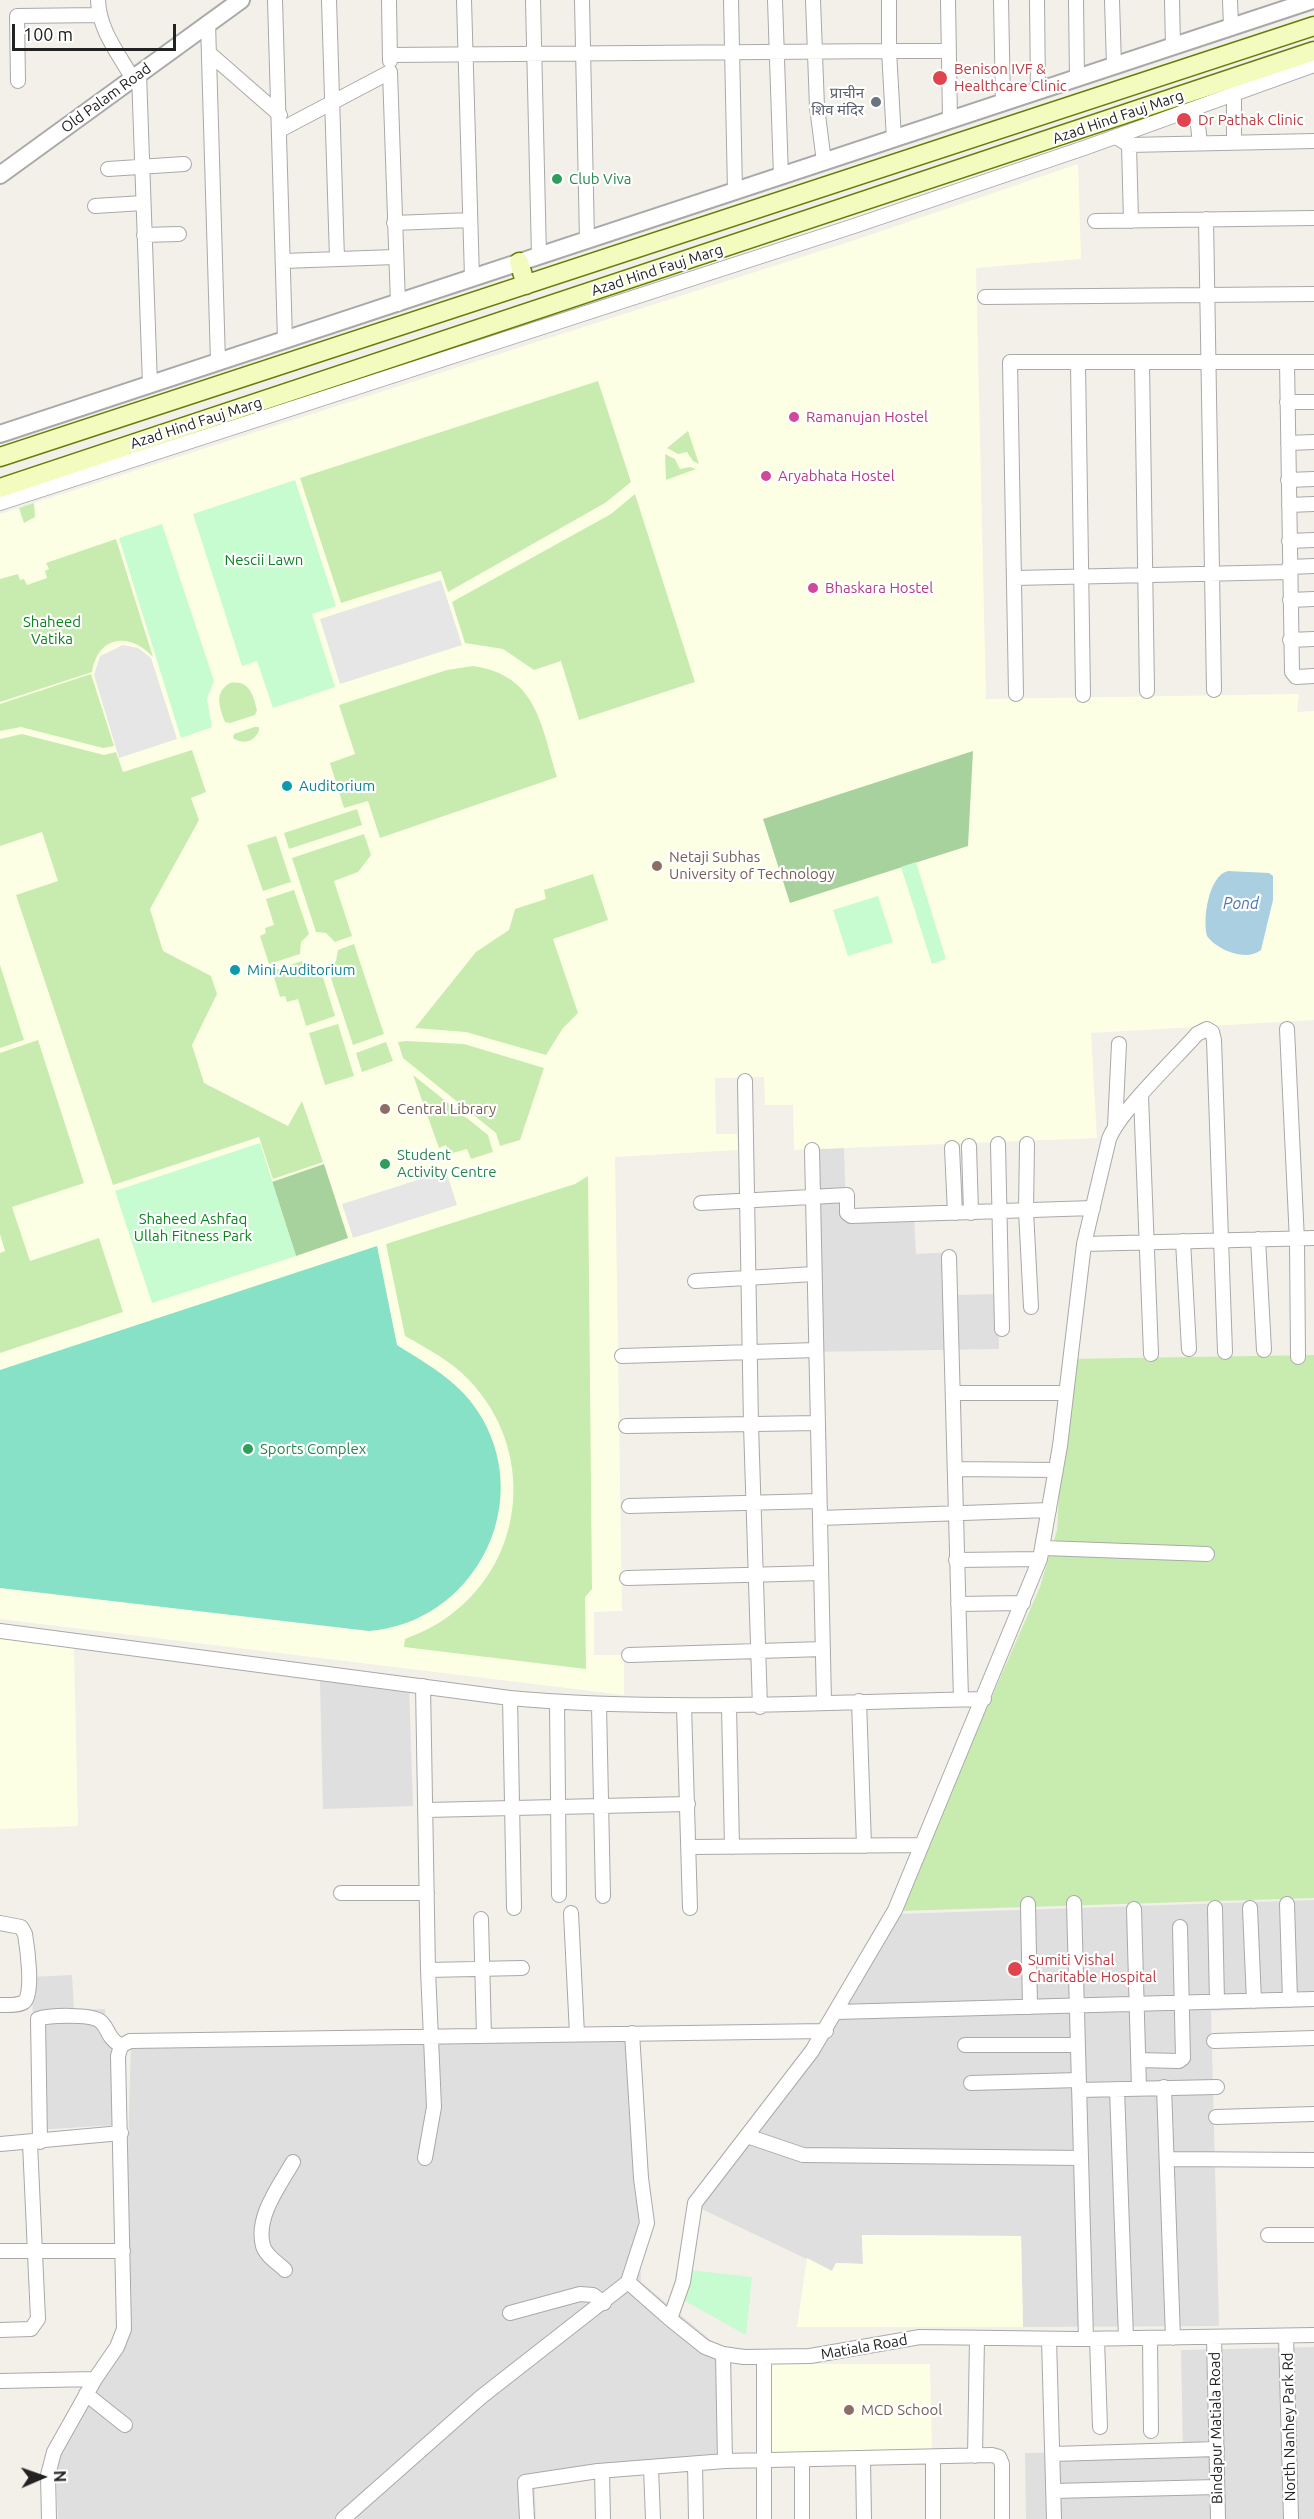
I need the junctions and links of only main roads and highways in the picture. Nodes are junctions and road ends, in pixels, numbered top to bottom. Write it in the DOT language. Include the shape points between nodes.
graph roads {
  1 [pos="1314,26"];
  2 [pos="1314,51"];
  3 [pos="519,262"];
  4 [pos="526,285"];
  5 [pos="0,457"];
  6 [pos="3,497"];
  1 -- 4 [label="main road, Azad Hind Fauj Marg"];
  2 -- 6 [label="main road, Azad Hind Fauj Marg"];
  3 -- 4 [label="main road"];
  4 -- 5 [label="main road, Azad Hind Fauj Marg"];
}
